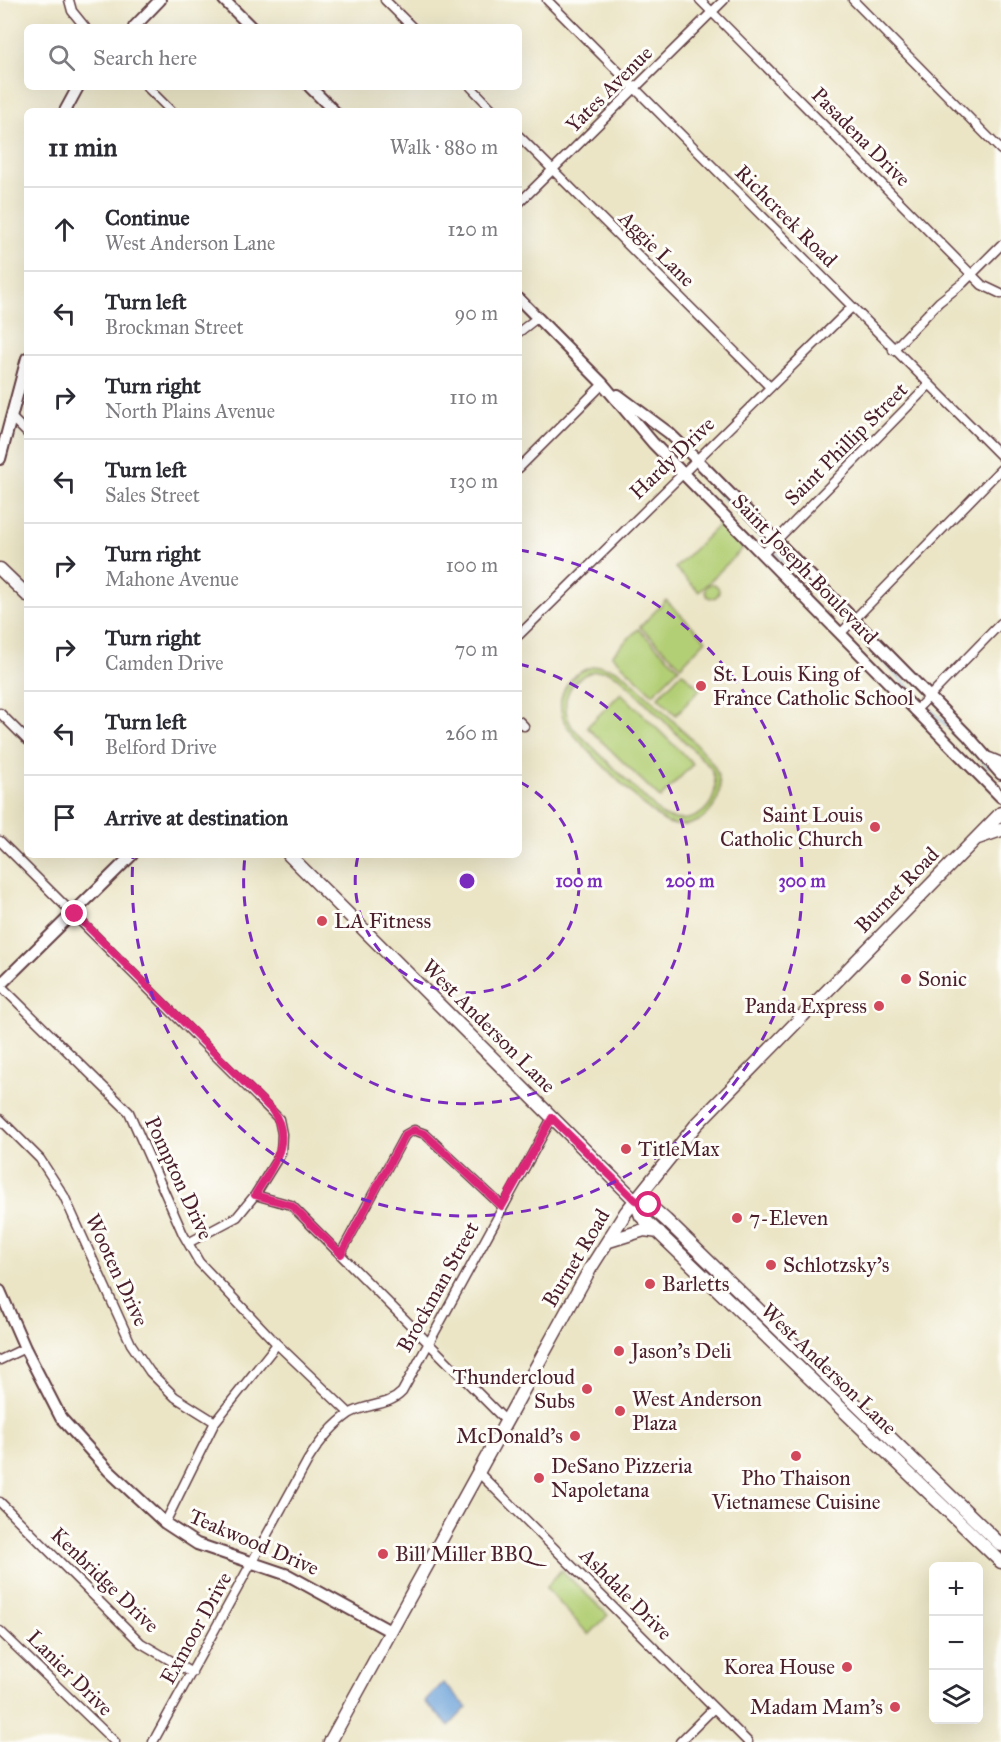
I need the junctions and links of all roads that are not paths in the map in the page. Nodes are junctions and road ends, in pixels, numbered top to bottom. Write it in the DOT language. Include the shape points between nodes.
graph roads {
  1 [pos="69,0"];
  2 [pos="160,0"];
  3 [pos="224,0"];
  4 [pos="385,0"];
  5 [pos="547,0"];
  6 [pos="700,0"];
  7 [pos="724,0"];
  8 [pos="853,0"];
  9 [pos="712,12"];
  10 [pos="83,24"];
  11 [pos="137,24"];
  12 [pos="248,24"];
  13 [pos="409,24"];
  14 [pos="635,88"];
  15 [pos="76,90"];
  16 [pos="150,90"];
  17 [pos="313,90"];
  18 [pos="474,90"];
  19 [pos="67,108"];
  20 [pos="168,108"];
  21 [pos="331,108"];
  22 [pos="491,108"];
  23 [pos="522,139"];
  24 [pos="1001,150"];
  25 [pos="553,170"];
  26 [pos="522,200"];
  27 [pos="1001,245"];
  28 [pos="972,275"];
  29 [pos="1001,294"];
  30 [pos="522,302"];
  31 [pos="852,307"];
  32 [pos="537,318"];
  33 [pos="522,330"];
  34 [pos="893,350"];
  35 [pos="24,370"];
  36 [pos="603,384"];
  37 [pos="930,385"];
  38 [pos="770,387"];
  39 [pos="12,418"];
  40 [pos="24,430"];
  41 [pos="1001,456"];
  42 [pos="0,459"];
  43 [pos="696,459"];
  44 [pos="522,465"];
  45 [pos="1001,469"];
  46 [pos="683,472"];
  47 [pos="777,541"];
  48 [pos="763,554"];
  49 [pos="0,569"];
  50 [pos="24,592"];
  51 [pos="854,619"];
  52 [pos="1001,623"];
  53 [pos="522,632"];
  54 [pos="841,633"];
  55 [pos="929,697"];
  56 [pos="915,711"];
  57 [pos="0,713"];
  58 [pos="24,737"];
  59 [pos="995,762"];
  60 [pos="1001,774"];
  61 [pos="1001,797"];
  62 [pos="1001,813"];
  63 [pos="1001,830"];
  64 [pos="974,840"];
  65 [pos="0,841"];
  66 [pos="129,858"];
  67 [pos="296,858"];
  68 [pos="75,914"];
  69 [pos="0,985"];
  70 [pos="552,1118"];
  71 [pos="0,1119"];
  72 [pos="255,1195"];
  73 [pos="635,1200"];
  74 [pos="502,1206"];
  75 [pos="658,1232"];
  76 [pos="609,1241"];
  77 [pos="188,1244"];
  78 [pos="341,1254"];
  79 [pos="0,1291"];
  80 [pos="773,1333"];
  81 [pos="429,1342"];
  82 [pos="277,1344"];
  83 [pos="25,1348"];
  84 [pos="0,1360"];
  85 [pos="349,1413"];
  86 [pos="506,1421"];
  87 [pos="215,1422"];
  88 [pos="904,1460"];
  89 [pos="479,1473"];
  90 [pos="935,1500"];
  91 [pos="0,1503"];
  92 [pos="165,1523"];
  93 [pos="986,1531"];
  94 [pos="1001,1545"];
  95 [pos="253,1561"];
  96 [pos="1001,1562"];
  97 [pos="0,1631"];
  98 [pos="390,1631"];
  99 [pos="192,1672"];
  100 [pos="714,1708"];
  101 [pos="115,1742"];
  102 [pos="153,1742"];
  103 [pos="330,1742"];
  104 [pos="680,1742"];
  105 [pos="748,1742"];
  1 -- 10 [label="street"];
  2 -- 11 [label="street"];
  3 -- 12 [label="street"];
  4 -- 13 [label="street"];
  5 -- 14 [label="street, Richcreek Road"];
  6 -- 9 [label="street, Pasadena Drive"];
  7 -- 9 [label="street, Yates Avenue"];
  8 -- 24 [label="street"];
  9 -- 14 [label="street, Yates Avenue"];
  9 -- 28 [label="street, Pasadena Drive"];
  14 -- 25 [label="street, Yates Avenue"];
  14 -- 31 [label="street, Richcreek Road"];
  15 -- 19 [label="street"];
  16 -- 20 [label="street"];
  17 -- 21 [label="street"];
  18 -- 22 [label="street"];
  23 -- 25 [label="street, Aggie Lane"];
  25 -- 26 [label="street, Yates Avenue"];
  25 -- 38 [label="street, Aggie Lane"];
  27 -- 28 [label="street"];
  28 -- 29 [label="street, Pasadena Drive"];
  28 -- 34 [label="street" via="939,302"];
  30 -- 32 [label="street"];
  31 -- 34 [label="street, Richcreek Road"];
  31 -- 38 [label="street, Hardy Drive"];
  32 -- 33 [label="street"];
  32 -- 36 [label="street"];
  34 -- 37 [label="street, Richcreek Road"];
  35 -- 39 [label="street"];
  36 -- 43 [label="street, Saint Joseph Boulevard" via="669,433"];
  36 -- 44 [label="street"];
  36 -- 46 [label="street, Saint Joseph Boulevard"];
  37 -- 41 [label="street, Richcreek Road"];
  37 -- 47 [label="street, Saint Phillip Street"];
  38 -- 43 [label="street, Hardy Drive"];
  39 -- 40 [label="street"];
  39 -- 42 [label="street"];
  43 -- 46 [label="street, Hardy Drive"];
  43 -- 47 [label="street, Saint Joseph Boulevard"];
  45 -- 51 [label="street"];
  46 -- 48 [label="street, Saint Joseph Boulevard"];
  46 -- 53 [label="street, Hardy Drive"];
  47 -- 48 [label="street, Saint Phillip Street"];
  47 -- 51 [label="street, Saint Joseph Boulevard"];
  48 -- 54 [label="street, Saint Joseph Boulevard"];
  49 -- 50 [label="main road"];
  51 -- 54 [label="street"];
  51 -- 55 [label="street, Saint Joseph Boulevard"];
  52 -- 55 [label="street"];
  54 -- 56 [label="street, Saint Joseph Boulevard"];
  55 -- 56 [label="street"];
  55 -- 59 [label="street, Saint Joseph Boulevard"];
  56 -- 61 [label="street, Saint Joseph Boulevard"];
  57 -- 58 [label="street"];
  59 -- 60 [label="street, Saint Joseph Boulevard"];
  62 -- 64 [label="main road, Burnet Road"];
  63 -- 64 [label="main road"];
  64 -- 73 [label="main road, Burnet Road" via="726,1092"];
  65 -- 68 [label="street"];
  66 -- 68 [label="street"];
  67 -- 70 [label="main road, West Anderson Lane"];
  68 -- 69 [label="street"];
  68 -- 72 [label="street" via="279,1119 281,1153"];
  69 -- 77 [label="street, Pompton Drive" via="129,1112"];
  70 -- 73 [label="main road, West Anderson Lane"];
  70 -- 74 [label="street, Brockman Street"];
  71 -- 87 [label="street, Wooten Drive" via="40,1159 64,1196 131,1344 150,1372 175,1397"];
  72 -- 77 [label="street" via="237,1217"];
  72 -- 78 [label="street" via="291,1205"];
  73 -- 75 [label="main road, West Anderson Lane" via="641,1216"];
  73 -- 76 [label="main road, Burnet Road"];
  73 -- 80 [label="main road, West Anderson Lane" via="649,1205"];
  74 -- 78 [label="street" via="425,1134 414,1130 405,1135"];
  74 -- 81 [label="street, Brockman Street"];
  75 -- 76 [label="main road" via="644,1230"];
  75 -- 80 [label="main road, West Anderson Lane"];
  76 -- 86 [label="main road, Burnet Road"];
  77 -- 82 [label="street, Pompton Drive" via="199,1262"];
  78 -- 81 [label="street"];
  79 -- 83 [label="street, Teakwood Drive"];
  80 -- 88 [label="main road, West Anderson Lane"];
  81 -- 85 [label="street, Brockman Street" via="396,1398"];
  81 -- 86 [label="street"];
  82 -- 85 [label="street, Pompton Drive"];
  82 -- 87 [label="street"];
  83 -- 84 [label="street"];
  83 -- 92 [label="street, Teakwood Drive" via="61,1418 108,1470"];
  85 -- 95 [label="street, Exmoor Drive" via="308,1460"];
  86 -- 89 [label="main road, Burnet Road"];
  87 -- 92 [label="street"];
  88 -- 90 [label="main road, West Anderson Lane"];
  88 -- 93 [label="main road, West Anderson Lane"];
  89 -- 98 [label="main road, Burnet Road"];
  89 -- 100 [label="street, Ashdale Drive"];
  90 -- 93 [label="main road" via="946,1499 973,1526"];
  90 -- 96 [label="main road, West Anderson Lane"];
  91 -- 99 [label="street, Kenbridge Drive" via="141,1643"];
  92 -- 95 [label="street, Teakwood Drive" via="197,1544"];
  93 -- 94 [label="main road, West Anderson Lane"];
  95 -- 98 [label="street, Teakwood Drive" via="308,1585"];
  95 -- 99 [label="street, Exmoor Drive"];
  97 -- 101 [label="street, Lanier Drive"];
  98 -- 103 [label="main road, Burnet Road"];
  99 -- 102 [label="street, Exmoor Drive"];
  100 -- 104 [label="street"];
  100 -- 105 [label="street, Ashdale Drive"];
}
